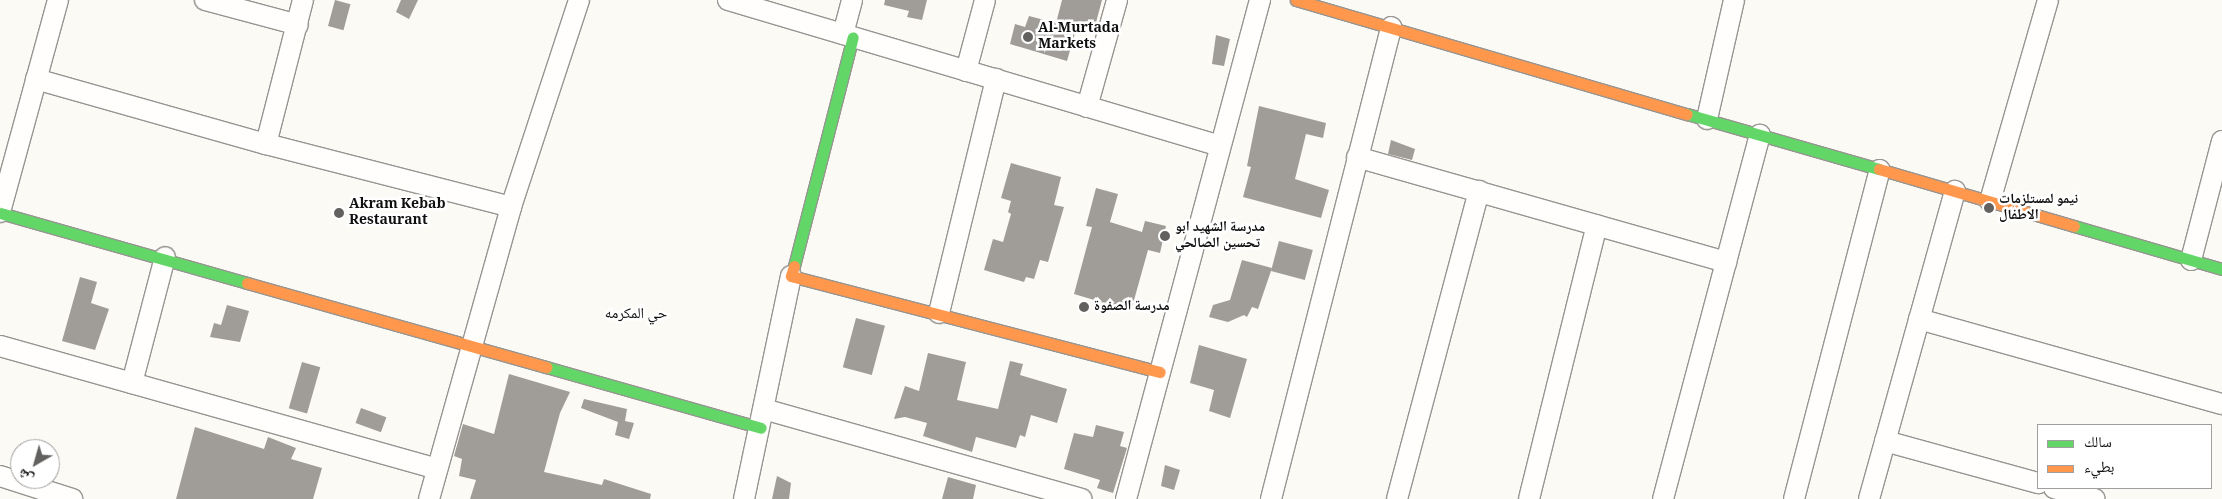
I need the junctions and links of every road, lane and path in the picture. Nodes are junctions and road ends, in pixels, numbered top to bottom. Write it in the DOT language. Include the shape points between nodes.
graph roads {
  1 [pos="58,0"];
  2 [pos="205,0"];
  3 [pos="303,0"];
  4 [pos="579,0"];
  5 [pos="728,0"];
  6 [pos="852,0"];
  7 [pos="985,0"];
  8 [pos="1118,0"];
  9 [pos="1260,0"];
  10 [pos="1296,0"];
  11 [pos="1734,0"];
  12 [pos="2048,0"];
  13 [pos="298,25"];
  14 [pos="1391,28"];
  15 [pos="848,36"];
  16 [pos="966,70"];
  17 [pos="36,79"];
  18 [pos="996,79"];
  19 [pos="1088,106"];
  20 [pos="1707,119"];
  21 [pos="1760,135"];
  22 [pos="2222,141"];
  23 [pos="266,144"];
  24 [pos="1220,146"];
  25 [pos="1357,157"];
  26 [pos="1880,170"];
  27 [pos="1479,191"];
  28 [pos="1956,191"];
  29 [pos="1990,202"];
  30 [pos="511,207"];
  31 [pos="0,212"];
  32 [pos="1597,225"];
  33 [pos="165,257"];
  34 [pos="2190,260"];
  35 [pos="1726,262"];
  36 [pos="2222,269"];
  37 [pos="791,276"];
  38 [pos="939,313"];
  39 [pos="1919,318"];
  40 [pos="0,346"];
  41 [pos="471,349"];
  42 [pos="1160,372"];
  43 [pos="132,383"];
  44 [pos="2222,404"];
  45 [pos="762,418"];
  46 [pos="1885,441"];
  47 [pos="437,469"];
  48 [pos="0,476"];
  49 [pos="2037,483"];
  50 [pos="2058,489"];
  51 [pos="72,499"];
  52 [pos="428,499"];
  53 [pos="744,499"];
  54 [pos="1082,499"];
  55 [pos="1126,499"];
  56 [pos="1270,499"];
  57 [pos="1396,499"];
  58 [pos="1529,499"];
  59 [pos="1662,499"];
  60 [pos="1794,499"];
  61 [pos="1869,499"];
  62 [pos="2095,499"];
  1 -- 17 [label="street"];
  2 -- 13 [label="street"];
  3 -- 13 [label="street"];
  4 -- 30 [label="street"];
  5 -- 15 [label="street"];
  6 -- 15 [label="street"];
  7 -- 16 [label="street"];
  8 -- 19 [label="street"];
  9 -- 24 [label="street"];
  10 -- 14 [label="street"];
  11 -- 20 [label="street"];
  12 -- 29 [label="street"];
  13 -- 23 [label="street"];
  14 -- 20 [label="street"];
  14 -- 25 [label="street"];
  15 -- 16 [label="street"];
  15 -- 37 [label="street"];
  16 -- 18 [label="street"];
  17 -- 23 [label="street"];
  17 -- 31 [label="street"];
  18 -- 19 [label="street"];
  18 -- 38 [label="street"];
  19 -- 24 [label="street"];
  20 -- 21 [label="street"];
  21 -- 26 [label="street"];
  21 -- 35 [label="street"];
  22 -- 34 [label="street"];
  23 -- 30 [label="street"];
  24 -- 42 [label="street"];
  25 -- 27 [label="street"];
  25 -- 56 [label="street"];
  26 -- 28 [label="street"];
  26 -- 60 [label="street"];
  27 -- 32 [label="street"];
  27 -- 57 [label="street"];
  28 -- 29 [label="street"];
  28 -- 39 [label="street"];
  29 -- 34 [label="street"];
  30 -- 41 [label="street"];
  31 -- 33 [label="street"];
  32 -- 35 [label="street"];
  32 -- 58 [label="street"];
  33 -- 41 [label="street"];
  33 -- 43 [label="street"];
  34 -- 36 [label="street"];
  35 -- 59 [label="street"];
  37 -- 38 [label="street"];
  37 -- 45 [label="street"];
  38 -- 42 [label="street"];
  39 -- 44 [label="street"];
  39 -- 46 [label="street"];
  40 -- 43 [label="street"];
  41 -- 45 [label="street"];
  41 -- 47 [label="street"];
  42 -- 55 [label="street"];
  43 -- 47 [label="street"];
  45 -- 53 [label="street"];
  45 -- 54 [label="street"];
  46 -- 49 [label="street"];
  46 -- 61 [label="street"];
  47 -- 52 [label="street"];
  48 -- 51 [label="street"];
  50 -- 62 [label="street"];
}
